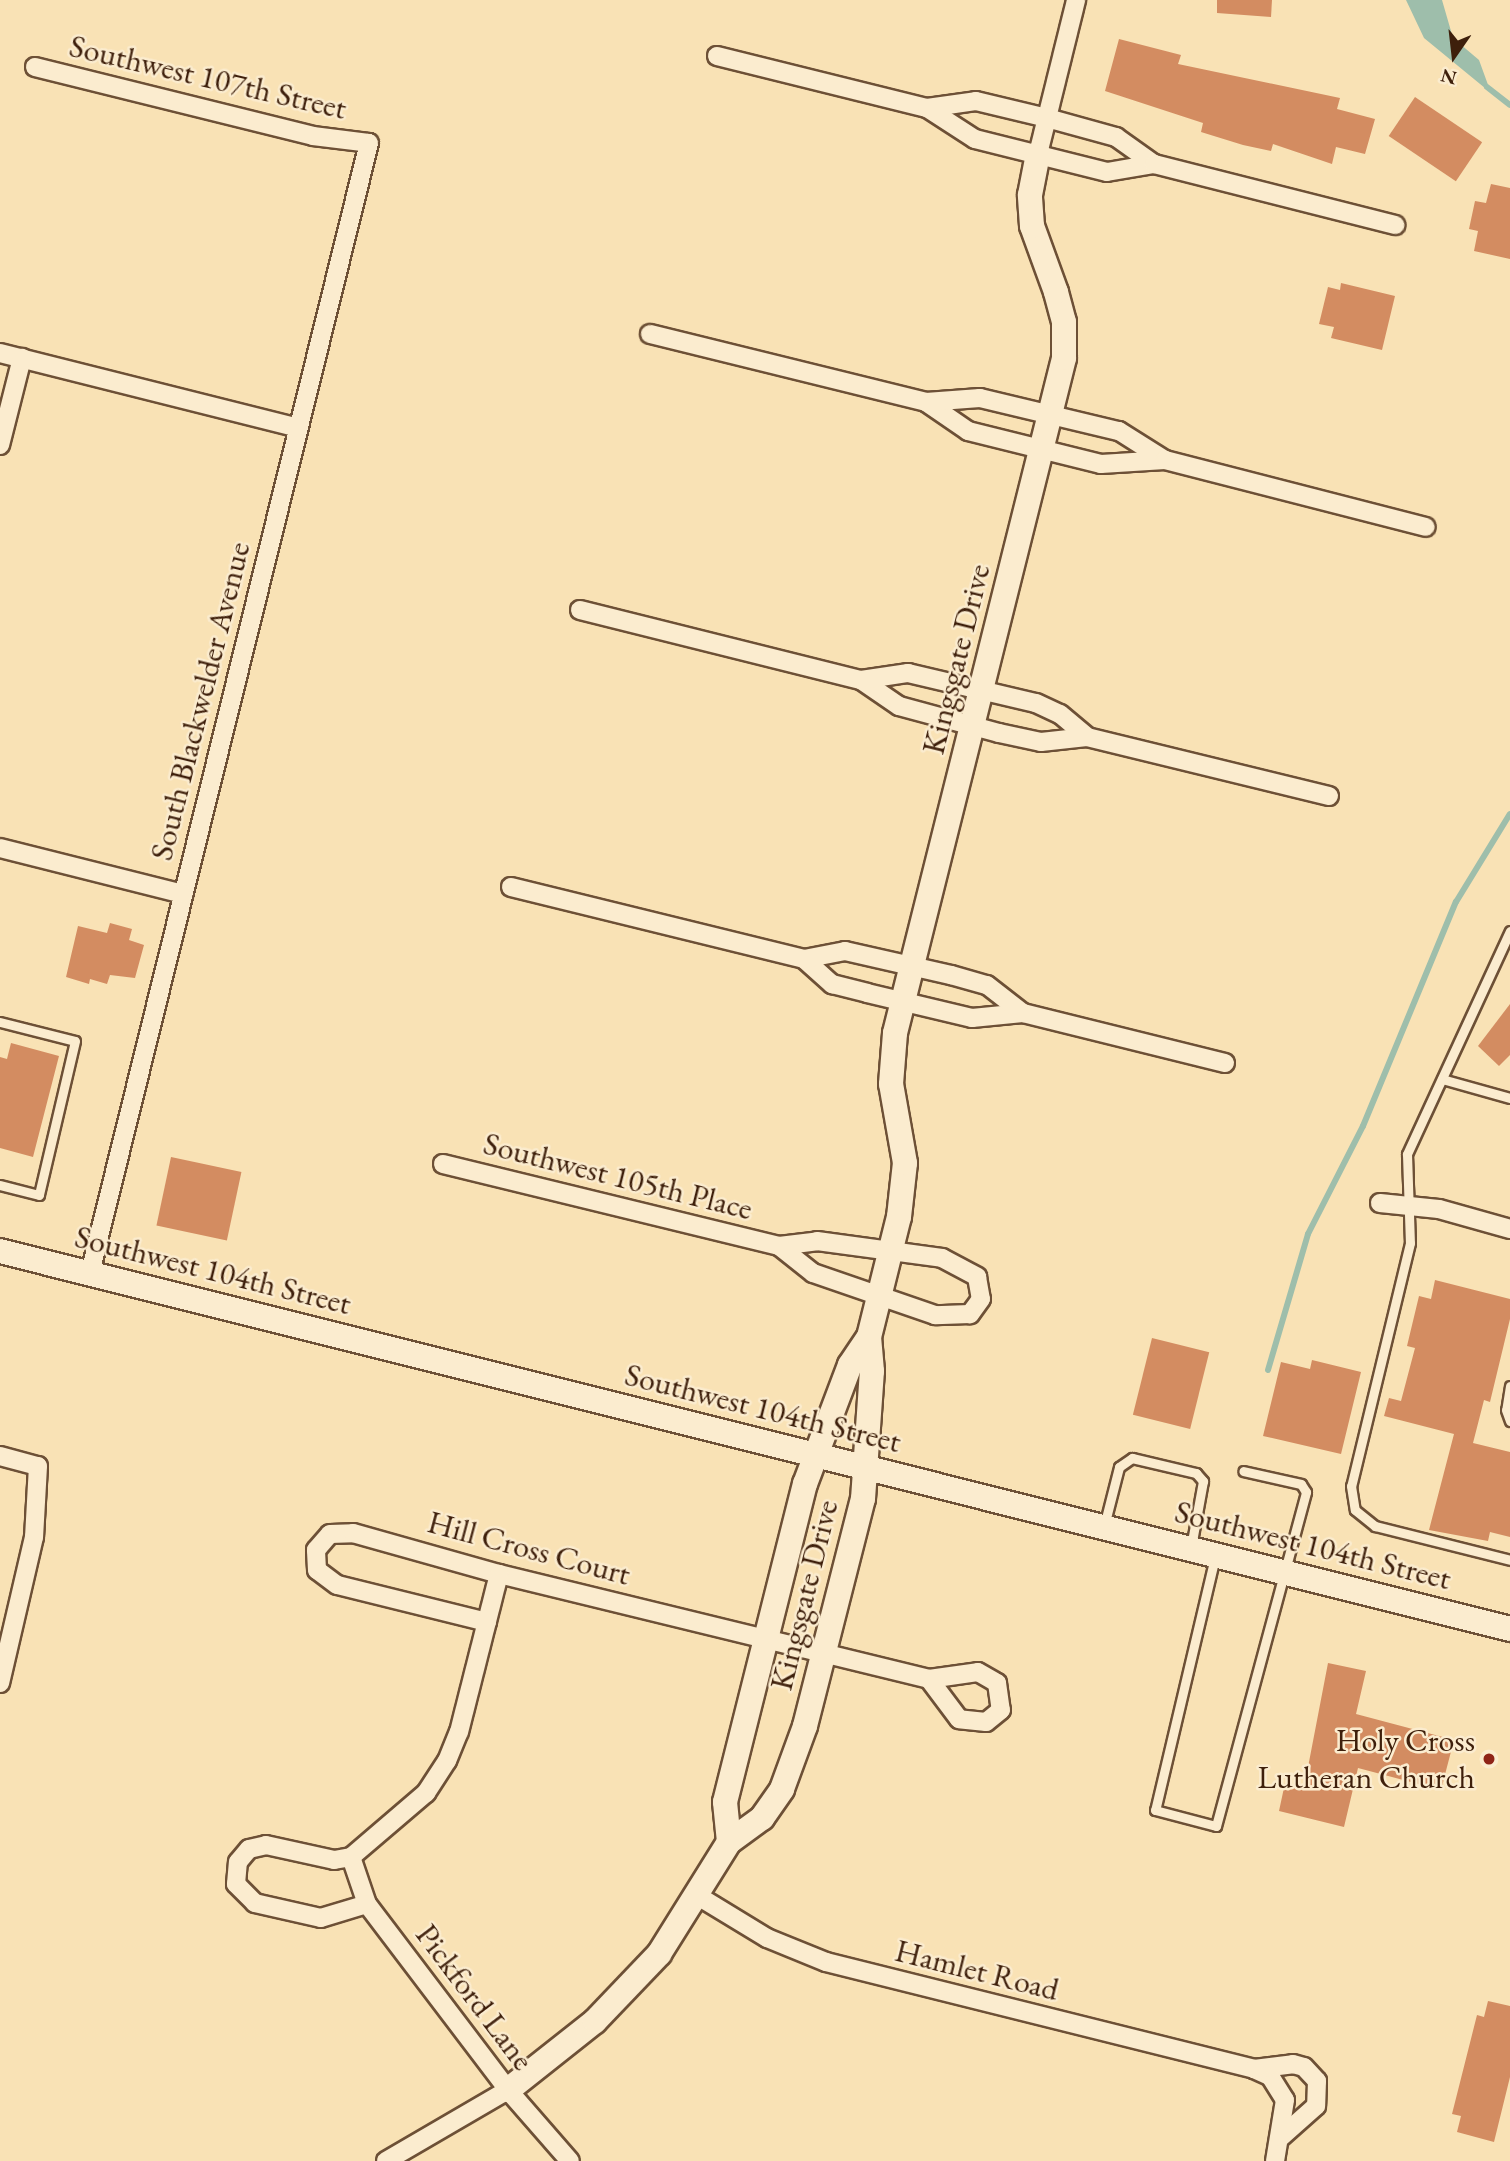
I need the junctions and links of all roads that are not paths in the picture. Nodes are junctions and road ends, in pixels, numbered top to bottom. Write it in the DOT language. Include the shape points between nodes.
graph roads {
  1 [pos="1076,0"];
  2 [pos="717,56"];
  3 [pos="35,67"];
  4 [pos="927,108"];
  5 [pos="1047,118"];
  6 [pos="369,143"];
  7 [pos="1038,154"];
  8 [pos="1154,164"];
  9 [pos="1395,225"];
  10 [pos="650,334"];
  11 [pos="0,353"];
  12 [pos="22,358"];
  13 [pos="926,402"];
  14 [pos="1051,414"];
  15 [pos="298,428"];
  16 [pos="0,446"];
  17 [pos="1042,449"];
  18 [pos="1165,460"];
  19 [pos="1426,527"];
  20 [pos="580,610"];
  21 [pos="861,680"];
  22 [pos="982,691"];
  23 [pos="974,726"];
  24 [pos="1087,737"];
  25 [pos="1329,796"];
  26 [pos="0,848"];
  27 [pos="511,887"];
  28 [pos="183,894"];
  29 [pos="1510,931"];
  30 [pos="804,959"];
  31 [pos="914,967"];
  32 [pos="904,1001"];
  33 [pos="1023,1013"];
  34 [pos="0,1022"];
  35 [pos="1225,1063"];
  36 [pos="1442,1079"];
  37 [pos="1510,1098"];
  38 [pos="443,1164"];
  39 [pos="0,1185"];
  40 [pos="1380,1203"];
  41 [pos="1410,1205"];
  42 [pos="1510,1228"];
  43 [pos="779,1246"];
  44 [pos="0,1251"];
  45 [pos="890,1253"];
  46 [pos="90,1273"];
  47 [pos="879,1297"];
  48 [pos="869,1337"];
  49 [pos="1510,1386"];
  50 [pos="1510,1421"];
  51 [pos="816,1455"];
  52 [pos="0,1456"];
  53 [pos="866,1468"];
  54 [pos="1243,1471"];
  55 [pos="1104,1527"];
  56 [pos="1190,1549"];
  57 [pos="1216,1555"];
  58 [pos="1510,1560"];
  59 [pos="1283,1572"];
  60 [pos="499,1574"];
  61 [pos="487,1622"];
  62 [pos="1510,1629"];
  63 [pos="765,1639"];
  64 [pos="824,1653"];
  65 [pos="929,1679"];
  66 [pos="0,1683"];
  67 [pos="729,1842"];
  68 [pos="351,1857"];
  69 [pos="698,1896"];
  70 [pos="367,1904"];
  71 [pos="1254,2069"];
  72 [pos="508,2090"];
  73 [pos="1281,2137"];
  74 [pos="386,2161"];
  75 [pos="570,2161"];
  76 [pos="1275,2161"];
  1 -- 5 [label="street, Kingsgate Drive"];
  2 -- 4 [label="street"];
  3 -- 6 [label="street, Southwest 107th Street" via="313,136"];
  4 -- 5 [label="street" via="976,101"];
  4 -- 7 [label="street" via="975,139"];
  5 -- 7 [label="street, Kingsgate Drive"];
  5 -- 8 [label="street" via="1116,136"];
  6 -- 15 [label="street, South Blackwelder Avenue"];
  7 -- 8 [label="street" via="1115,173"];
  7 -- 14 [label="street, Kingsgate Drive" via="1030,195 1032,226 1056,292 1065,341"];
  8 -- 9 [label="street"];
  10 -- 13 [label="street"];
  11 -- 12 [label="street"];
  12 -- 15 [label="street"];
  12 -- 16 [label="street"];
  13 -- 14 [label="street" via="980,398"];
  13 -- 17 [label="street" via="968,431"];
  14 -- 17 [label="street, Kingsgate Drive"];
  14 -- 18 [label="street" via="1119,431"];
  15 -- 28 [label="street, South Blackwelder Avenue"];
  17 -- 18 [label="street" via="1113,465"];
  17 -- 22 [label="street, Kingsgate Drive"];
  18 -- 19 [label="street"];
  20 -- 21 [label="street"];
  21 -- 22 [label="street" via="908,673"];
  21 -- 23 [label="street" via="899,706"];
  22 -- 23 [label="street, Kingsgate Drive"];
  22 -- 24 [label="street" via="1050,709"];
  23 -- 24 [label="street" via="1041,742"];
  23 -- 31 [label="street, Kingsgate Drive"];
  24 -- 25 [label="street"];
  26 -- 28 [label="street"];
  27 -- 30 [label="street"];
  28 -- 46 [label="street, South Blackwelder Avenue"];
  29 -- 36 [label="lane"];
  30 -- 31 [label="street" via="845,951"];
  30 -- 32 [label="street" via="832,984"];
  31 -- 32 [label="street, Kingsgate Drive"];
  31 -- 33 [label="street" via="987,985"];
  32 -- 33 [label="street" via="972,1018"];
  32 -- 45 [label="street, Kingsgate Drive" via="895,1033 891,1084 905,1163"];
  33 -- 35 [label="street"];
  34 -- 39 [label="lane" via="75,1041 39,1195"];
  36 -- 37 [label="lane"];
  36 -- 41 [label="lane" via="1407,1154"];
  38 -- 43 [label="street, Southwest 105th Place"];
  40 -- 41 [label="street"];
  41 -- 42 [label="street"];
  41 -- 58 [label="lane" via="1410,1243 1354,1467 1352,1501 1355,1510 1375,1526"];
  43 -- 45 [label="street, Southwest 105th Place" via="817,1241"];
  43 -- 47 [label="street, Southwest 105th Place" via="813,1273"];
  44 -- 46 [label="street, Southwest 104th Street"];
  45 -- 47 [label="street, Kingsgate Drive"];
  45 -- 47 [label="street, Southwest 105th Place" via="957,1263 977,1277 981,1300 970,1314 949,1317"];
  46 -- 51 [label="street, Southwest 104th Street"];
  47 -- 48 [label="street, Kingsgate Drive"];
  48 -- 51 [label="street, Kingsgate Drive" via="850,1365"];
  48 -- 53 [label="street, Kingsgate Drive" via="872,1371"];
  49 -- 50 [label="lane" via="1506,1410"];
  51 -- 53 [label="street, Southwest 104th Street"];
  51 -- 63 [label="street, Kingsgate Drive"];
  52 -- 66 [label="street" via="38,1466 34,1537"];
  53 -- 55 [label="street, Southwest 104th Street"];
  53 -- 64 [label="street, Kingsgate Drive" via="863,1499"];
  54 -- 59 [label="lane" via="1301,1484 1307,1492"];
  55 -- 56 [label="street, Southwest 104th Street"];
  55 -- 56 [label="lane" via="1119,1467 1132,1458 1196,1473 1203,1481"];
  56 -- 57 [label="street, Southwest 104th Street"];
  57 -- 59 [label="street, Southwest 104th Street"];
  57 -- 59 [label="lane" via="1155,1810 1216,1826"];
  59 -- 62 [label="street, Southwest 104th Street"];
  60 -- 61 [label="street"];
  60 -- 61 [label="street, Hill Cross Court" via="392,1541 341,1531 322,1540 316,1550 317,1570 337,1586"];
  60 -- 63 [label="street, Hill Cross Court"];
  61 -- 68 [label="street" via="459,1732 438,1777 392,1825"];
  63 -- 64 [label="street, Hill Cross Court"];
  63 -- 67 [label="street, Kingsgate Drive" via="725,1802"];
  64 -- 65 [label="street, Hill Cross Court"];
  64 -- 67 [label="street, Kingsgate Drive" via="795,1760 782,1789 762,1818"];
  67 -- 69 [label="street, Kingsgate Drive"];
  68 -- 70 [label="street, Pickford Lane"];
  68 -- 70 [label="street" via="334,1860 256,1846 238,1862 236,1884 255,1903 321,1918"];
  69 -- 71 [label="street, Hamlet Road" via="767,1938 826,1962"];
  69 -- 72 [label="street, Kingsgate Drive" via="659,1954 616,2001"];
  70 -- 72 [label="street, Pickford Lane"];
  71 -- 73 [label="street, Hamlet Road" via="1270,2076 1285,2100"];
  71 -- 73 [label="street, Hamlet Road" via="1293,2064 1312,2072 1317,2081 1316,2106"];
  72 -- 74 [label="street, Kingsgate Drive"];
  72 -- 75 [label="street, Pickford Lane"];
  73 -- 76 [label="street"];
}
